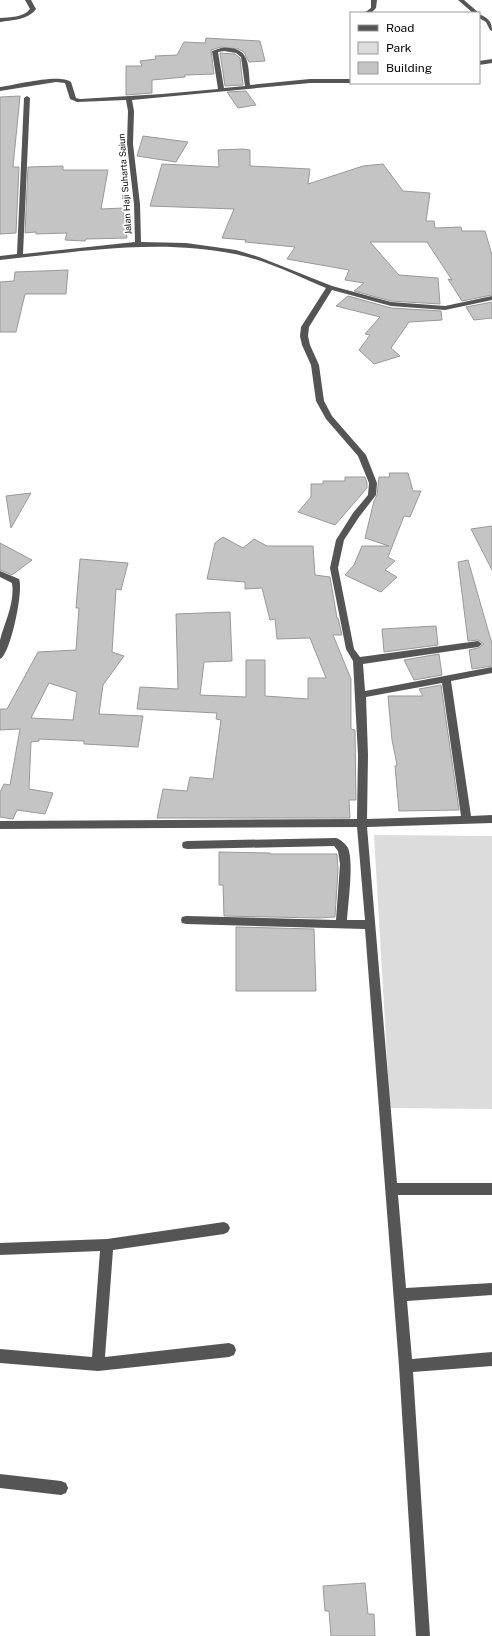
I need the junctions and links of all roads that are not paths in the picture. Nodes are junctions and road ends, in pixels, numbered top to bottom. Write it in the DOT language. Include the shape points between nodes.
graph roads {
  1 [pos="28,0"];
  2 [pos="374,0"];
  3 [pos="461,0"];
  4 [pos="370,12"];
  5 [pos="475,12"];
  6 [pos="480,17"];
  7 [pos="0,20"];
  8 [pos="492,29"];
  9 [pos="492,61"];
  10 [pos="480,63"];
  11 [pos="350,81"];
  12 [pos="248,88"];
  13 [pos="0,90"];
  14 [pos="221,90"];
  15 [pos="27,98"];
  16 [pos="129,99"];
  17 [pos="138,244"];
  18 [pos="20,257"];
  19 [pos="0,258"];
  20 [pos="330,287"];
  21 [pos="492,298"];
  22 [pos="0,574"];
  23 [pos="478,644"];
  24 [pos="0,656"];
  25 [pos="358,661"];
  26 [pos="492,670"];
  27 [pos="446,680"];
  28 [pos="361,695"];
  29 [pos="466,819"];
  30 [pos="492,819"];
  31 [pos="362,823"];
  32 [pos="0,825"];
  33 [pos="187,845"];
  34 [pos="186,920"];
  35 [pos="341,924"];
  36 [pos="371,925"];
  37 [pos="393,1189"];
  38 [pos="492,1190"];
  39 [pos="224,1228"];
  40 [pos="107,1245"];
  41 [pos="0,1249"];
  42 [pos="492,1288"];
  43 [pos="401,1295"];
  44 [pos="229,1350"];
  45 [pos="0,1356"];
  46 [pos="492,1359"];
  47 [pos="98,1364"];
  48 [pos="406,1366"];
  49 [pos="0,1481"];
  50 [pos="61,1488"];
  51 [pos="423,1636"];
  1 -- 7 [label="street" via="32,9 30,13"];
  2 -- 4 [label="street" via="374,7"];
  3 -- 5 [label="street"];
  6 -- 8 [label="street" via="488,21"];
  9 -- 10 [label="street"];
  11 -- 12 [label="street" via="310,81"];
  12 -- 14 [label="street"];
  12 -- 14 [label="street" via="241,52 218,50 215,51"];
  13 -- 16 [label="street" via="66,80 75,100"];
  14 -- 16 [label="street"];
  15 -- 18 [label="street"];
  16 -- 17 [label="street, Jalan Haji Suharta Saiun"];
  17 -- 18 [label="street"];
  17 -- 20 [label="street" via="186,245 236,252"];
  18 -- 19 [label="street"];
  20 -- 21 [label="street" via="391,304 437,308 456,307"];
  20 -- 25 [label="street" via="305,327 304,336 315,365 320,401 329,417 362,455 373,483 372,495 340,540 334,568 350,649"];
  22 -- 24 [label="street" via="16,580 17,586"];
  23 -- 25 [label="street"];
  25 -- 28 [label="street"];
  26 -- 27 [label="street"];
  27 -- 28 [label="street"];
  27 -- 29 [label="street"];
  28 -- 31 [label="street"];
  29 -- 30 [label="street"];
  29 -- 31 [label="street"];
  31 -- 32 [label="street"];
  31 -- 36 [label="street"];
  33 -- 35 [label="street" via="336,842 343,849 345,864"];
  34 -- 35 [label="street"];
  35 -- 36 [label="street"];
  36 -- 37 [label="street"];
  37 -- 38 [label="street"];
  37 -- 43 [label="street"];
  39 -- 40 [label="street"];
  40 -- 41 [label="street"];
  40 -- 47 [label="street"];
  42 -- 43 [label="street"];
  43 -- 48 [label="street"];
  44 -- 47 [label="street"];
  45 -- 47 [label="street"];
  46 -- 48 [label="street"];
  48 -- 51 [label="street"];
  49 -- 50 [label="street"];
}
